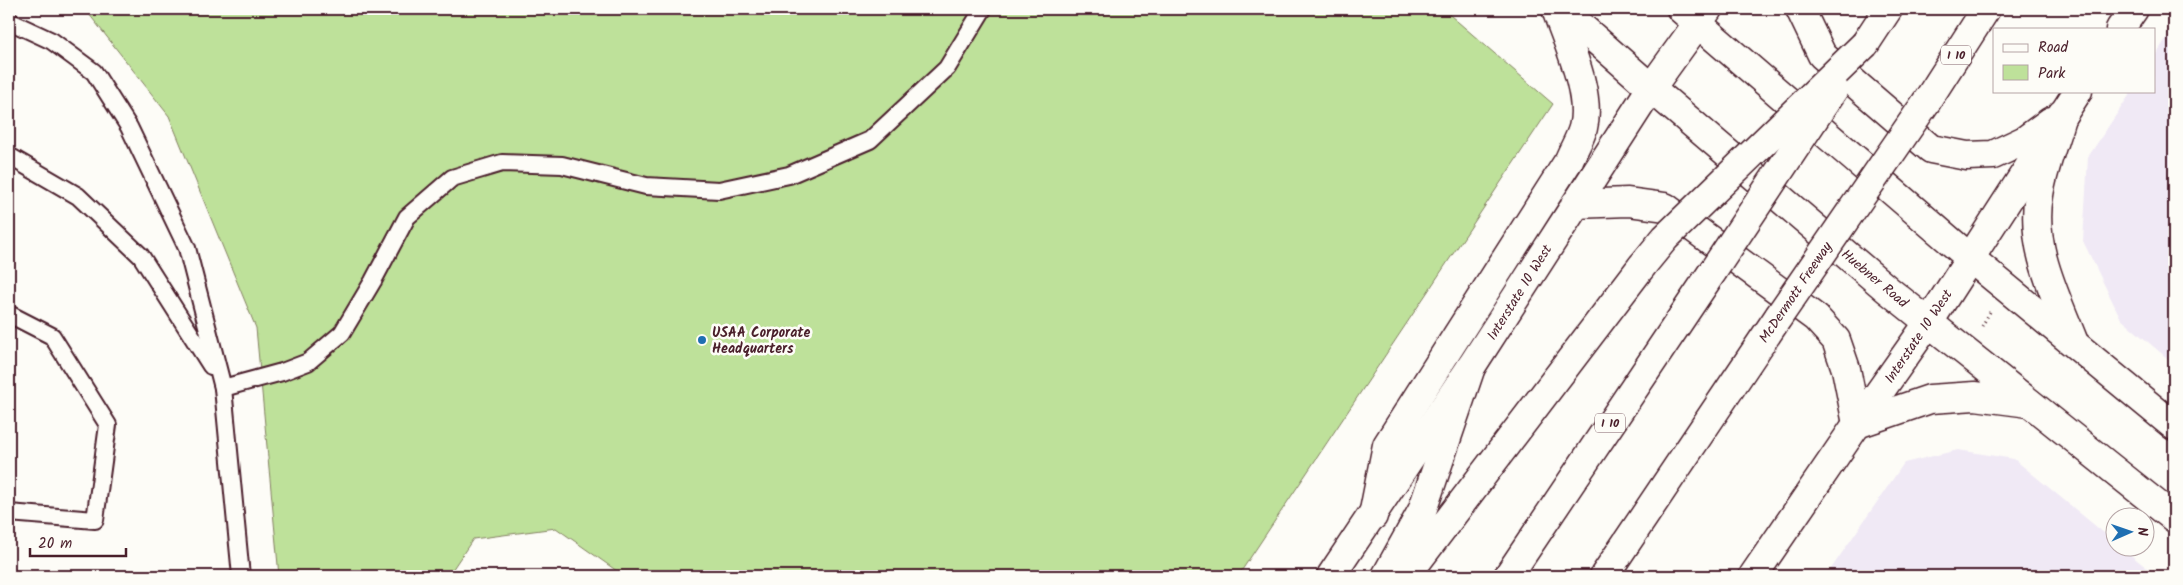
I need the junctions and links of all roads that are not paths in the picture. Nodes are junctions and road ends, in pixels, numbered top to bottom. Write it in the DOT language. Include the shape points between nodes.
graph roads {
  1 [pos="983,9"];
  2 [pos="1556,9"];
  3 [pos="1561,9"];
  4 [pos="1800,9"];
  5 [pos="1888,9"];
  6 [pos="1986,9"];
  7 [pos="2134,9"];
  8 [pos="1696,14"];
  9 [pos="9,21"];
  10 [pos="2121,28"];
  11 [pos="1865,44"];
  12 [pos="1651,88"];
  13 [pos="2077,92"];
  14 [pos="2062,114"];
  15 [pos="9,156"];
  16 [pos="1575,204"];
  17 [pos="1970,258"];
  18 [pos="9,314"];
  19 [pos="1930,322"];
  20 [pos="2074,344"];
  21 [pos="1472,367"];
  22 [pos="222,388"];
  23 [pos="2029,403"];
  24 [pos="1857,424"];
  25 [pos="2174,426"];
  26 [pos="9,513"];
  27 [pos="1373,516"];
  28 [pos="2174,518"];
  29 [pos="241,576"];
  30 [pos="1331,576"];
  31 [pos="1386,576"];
  32 [pos="1406,576"];
  33 [pos="1508,576"];
  34 [pos="1604,576"];
  35 [pos="1753,576"];
  1 -- 22 [label="lane" via="947,68 870,140 789,175 719,190 646,186 562,165 502,163 452,178 406,217 342,333 308,362"];
  2 -- 27 [label="main road" via="1584,100 1583,128 1569,160 1387,445"];
  3 -- 12 [label="main road, Huebner Road"];
  4 -- 14 [label="main road" via="1822,55 1931,149 1967,156 1993,156 2025,140"];
  5 -- 11 [label="main road, I 10"];
  6 -- 34 [label="main road, McDermott Freeway / I 10, bridge"];
  7 -- 10 [label="main road"];
  8 -- 12 [label="main road, Interstate 10 West"];
  8 -- 17 [label="main road"];
  9 -- 22 [label="lane" via="52,41 94,72 129,127 187,248"];
  11 -- 32 [label="main road, bridge" via="1665,238"];
  11 -- 33 [label="main road, I 10, bridge"];
  12 -- 16 [label="main road, Interstate 10 West"];
  12 -- 19 [label="main road, Huebner Road"];
  13 -- 14 [label="main road, Interstate 10 West"];
  14 -- 17 [label="main road, Interstate 10 West"];
  14 -- 20 [label="main road" via="2039,196 2037,231 2044,266"];
  15 -- 22 [label="lane" via="78,196 141,256 205,353"];
  16 -- 21 [label="main road, Interstate 10 West"];
  16 -- 24 [label="main road" via="1628,202 1665,207 1816,318 1836,340 1846,368"];
  17 -- 19 [label="main road, Interstate 10 West"];
  17 -- 20 [label="main road"];
  18 -- 26 [label="lane" via="52,336 108,425 95,520"];
  19 -- 23 [label="main road, Huebner Road"];
  19 -- 24 [label="main road, Interstate 10 West"];
  20 -- 25 [label="main road"];
  21 -- 27 [label="main road, Interstate 10 West"];
  21 -- 31 [label="main road" via="1422,511"];
  22 -- 29 [label="lane"];
  23 -- 24 [label="main road" via="1975,396 1930,398"];
  23 -- 28 [label="main road, Huebner Road"];
  24 -- 35 [label="main road, Interstate 10 West"];
  27 -- 30 [label="main road, Interstate 10 West"];
}
